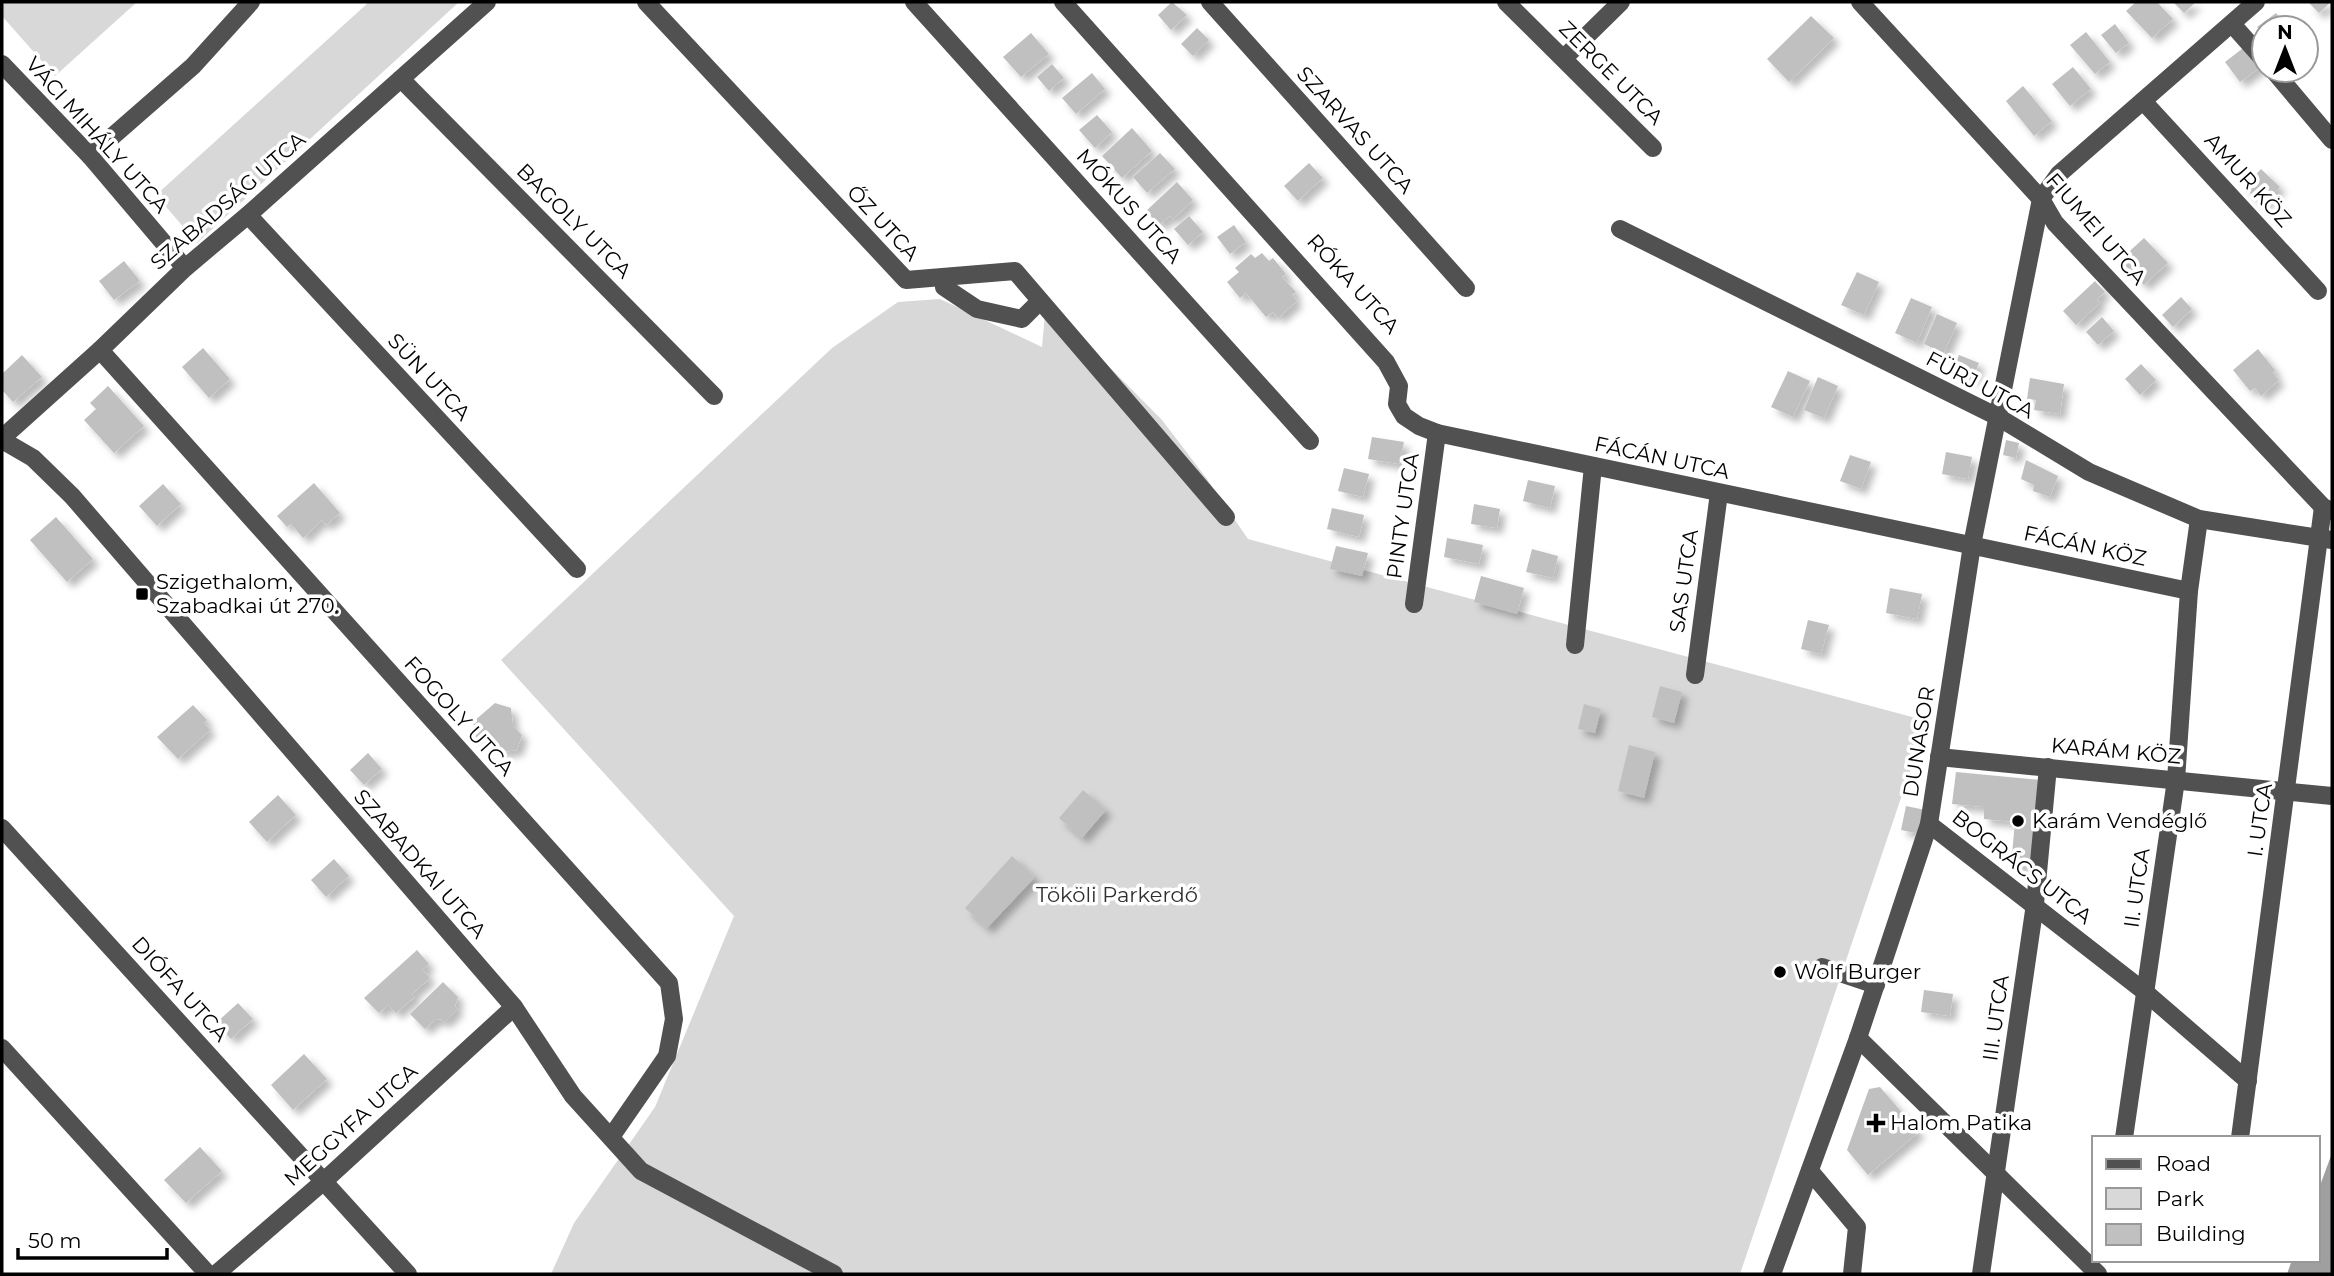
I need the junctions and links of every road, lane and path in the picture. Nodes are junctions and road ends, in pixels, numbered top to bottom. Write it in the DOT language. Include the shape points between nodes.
graph roads {
  1 [pos="251,2"];
  2 [pos="487,2"];
  3 [pos="646,2"];
  4 [pos="914,2"];
  5 [pos="1066,2"];
  6 [pos="1210,2"];
  7 [pos="1506,2"];
  8 [pos="1621,2"];
  9 [pos="2256,2"];
  10 [pos="1869,5"];
  11 [pos="2232,24"];
  12 [pos="2250,44"];
  13 [pos="1564,58"];
  14 [pos="2,64"];
  15 [pos="401,79"];
  16 [pos="2285,84"];
  17 [pos="2143,101"];
  18 [pos="2332,139"];
  19 [pos="1653,148"];
  20 [pos="90,156"];
  21 [pos="2041,199"];
  22 [pos="248,215"];
  23 [pos="1620,229"];
  24 [pos="185,268"];
  25 [pos="945,277"];
  26 [pos="1466,288"];
  27 [pos="2318,291"];
  28 [pos="1040,301"];
  29 [pos="100,351"];
  30 [pos="1386,362"];
  31 [pos="714,396"];
  32 [pos="1998,417"];
  33 [pos="1437,433"];
  34 [pos="2,439"];
  35 [pos="1310,441"];
  36 [pos="1593,466"];
  37 [pos="1719,493"];
  38 [pos="2327,509"];
  39 [pos="1226,517"];
  40 [pos="2199,519"];
  41 [pos="2325,539"];
  42 [pos="1972,545"];
  43 [pos="577,569"];
  44 [pos="2189,591"];
  45 [pos="1414,604"];
  46 [pos="1575,645"];
  47 [pos="1695,675"];
  48 [pos="1939,757"];
  49 [pos="2048,767"];
  50 [pos="2176,780"];
  51 [pos="2287,790"];
  52 [pos="2332,796"];
  53 [pos="1929,824"];
  54 [pos="2,828"];
  55 [pos="2035,904"];
  56 [pos="1822,967"];
  57 [pos="1876,985"];
  58 [pos="2145,992"];
  59 [pos="514,1007"];
  60 [pos="1858,1038"];
  61 [pos="2,1048"];
  62 [pos="2248,1081"];
  63 [pos="2124,1136"];
  64 [pos="2240,1136"];
  65 [pos="611,1137"];
  66 [pos="1810,1171"];
  67 [pos="1995,1176"];
  68 [pos="324,1181"];
  69 [pos="208,1274"];
  70 [pos="216,1274"];
  71 [pos="408,1274"];
  72 [pos="834,1274"];
  73 [pos="1772,1274"];
  74 [pos="1852,1274"];
  75 [pos="1981,1274"];
  76 [pos="2098,1274"];
  1 -- 20 [label="street" via="193,66"];
  2 -- 15 [label="street, SZABADSÁG UTCA"];
  3 -- 25 [label="street, ŐZ UTCA" via="906,280"];
  4 -- 35 [label="street, MÓKUS UTCA"];
  5 -- 30 [label="street, RÓKA UTCA" via="1389,359"];
  6 -- 26 [label="street, SZARVAS UTCA"];
  7 -- 13 [label="street, ZERGE UTCA"];
  8 -- 13 [label="street"];
  9 -- 11 [label="street"];
  10 -- 21 [label="street, FIUMEI UTCA"];
  11 -- 12 [label="street"];
  11 -- 17 [label="street"];
  13 -- 19 [label="street, ZERGE UTCA"];
  14 -- 20 [label="street, VÁCI MIHÁLY UTCA"];
  15 -- 22 [label="street, SZABADSÁG UTCA"];
  15 -- 31 [label="street, BAGOLY UTCA"];
  16 -- 18 [label="street"];
  17 -- 21 [label="street" via="2059,174"];
  17 -- 27 [label="street, AMUR KÖZ"];
  20 -- 24 [label="street, VÁCI MIHÁLY UTCA"];
  21 -- 32 [label="street, DUNASOR"];
  21 -- 38 [label="street, FIUMEI UTCA" via="2055,223"];
  22 -- 24 [label="street, SZABADSÁG UTCA"];
  22 -- 43 [label="street, SÜN UTCA"];
  23 -- 32 [label="street, FÜRJ UTCA"];
  24 -- 29 [label="street, SZABADSÁG UTCA"];
  25 -- 28 [label="street, ŐZ UTCA" via="1014,271"];
  25 -- 28 [label="street" via="944,287 977,309 1022,319"];
  28 -- 39 [label="street, ŐZ UTCA"];
  29 -- 34 [label="street, SZABADSÁG UTCA"];
  29 -- 65 [label="street, FOGOLY UTCA" via="669,984 674,1018 667,1056"];
  30 -- 33 [label="street, FÁCÁN UTCA" via="1399,386 1397,404 1404,416"];
  32 -- 40 [label="street, FÜRJ UTCA" via="2089,472"];
  32 -- 42 [label="street, DUNASOR"];
  33 -- 36 [label="street, FÁCÁN UTCA"];
  33 -- 45 [label="street, PINTY UTCA"];
  34 -- 59 [label="street, SZABADKAI UTCA" via="33,458 72,496"];
  36 -- 37 [label="street, FÁCÁN UTCA"];
  36 -- 46 [label="street"];
  37 -- 42 [label="street, FÁCÁN UTCA"];
  37 -- 47 [label="street, SAS UTCA"];
  38 -- 41 [label="street, I. UTCA"];
  40 -- 41 [label="street, FÜRJ UTCA"];
  40 -- 44 [label="street, II. UTCA"];
  41 -- 51 [label="street, I. UTCA"];
  42 -- 44 [label="street, FÁCÁN KÖZ"];
  42 -- 48 [label="street, DUNASOR"];
  44 -- 50 [label="street, II. UTCA"];
  48 -- 49 [label="street, KARÁM KÖZ"];
  48 -- 53 [label="street, DUNASOR"];
  49 -- 50 [label="street, KARÁM KÖZ"];
  49 -- 55 [label="street, III. UTCA"];
  50 -- 51 [label="street, KARÁM KÖZ"];
  50 -- 58 [label="street, II. UTCA"];
  51 -- 52 [label="street, KARÁM KÖZ"];
  51 -- 62 [label="street, I. UTCA"];
  53 -- 55 [label="street, BOGRÁCS UTCA"];
  53 -- 57 [label="street, DUNASOR"];
  54 -- 68 [label="street, DIÓFA UTCA"];
  55 -- 58 [label="street, BOGRÁCS UTCA"];
  55 -- 67 [label="street, III. UTCA"];
  56 -- 57 [label="street"];
  57 -- 60 [label="street, DUNASOR"];
  58 -- 62 [label="street, BOGRÁCS UTCA"];
  58 -- 63 [label="street, II. UTCA"];
  59 -- 65 [label="street, SZABADKAI UTCA" via="573,1096"];
  59 -- 68 [label="street, MEGGYFA UTCA"];
  60 -- 66 [label="street, DUNASOR"];
  60 -- 67 [label="street"];
  61 -- 69 [label="street"];
  62 -- 64 [label="street, I. UTCA"];
  65 -- 72 [label="street, SZABADKAI UTCA" via="641,1171"];
  66 -- 73 [label="street, DUNASOR"];
  66 -- 74 [label="street" via="1857,1227"];
  67 -- 75 [label="street, III. UTCA"];
  67 -- 76 [label="street"];
  68 -- 70 [label="street, MEGGYFA UTCA"];
  68 -- 71 [label="street, DIÓFA UTCA"];
}
